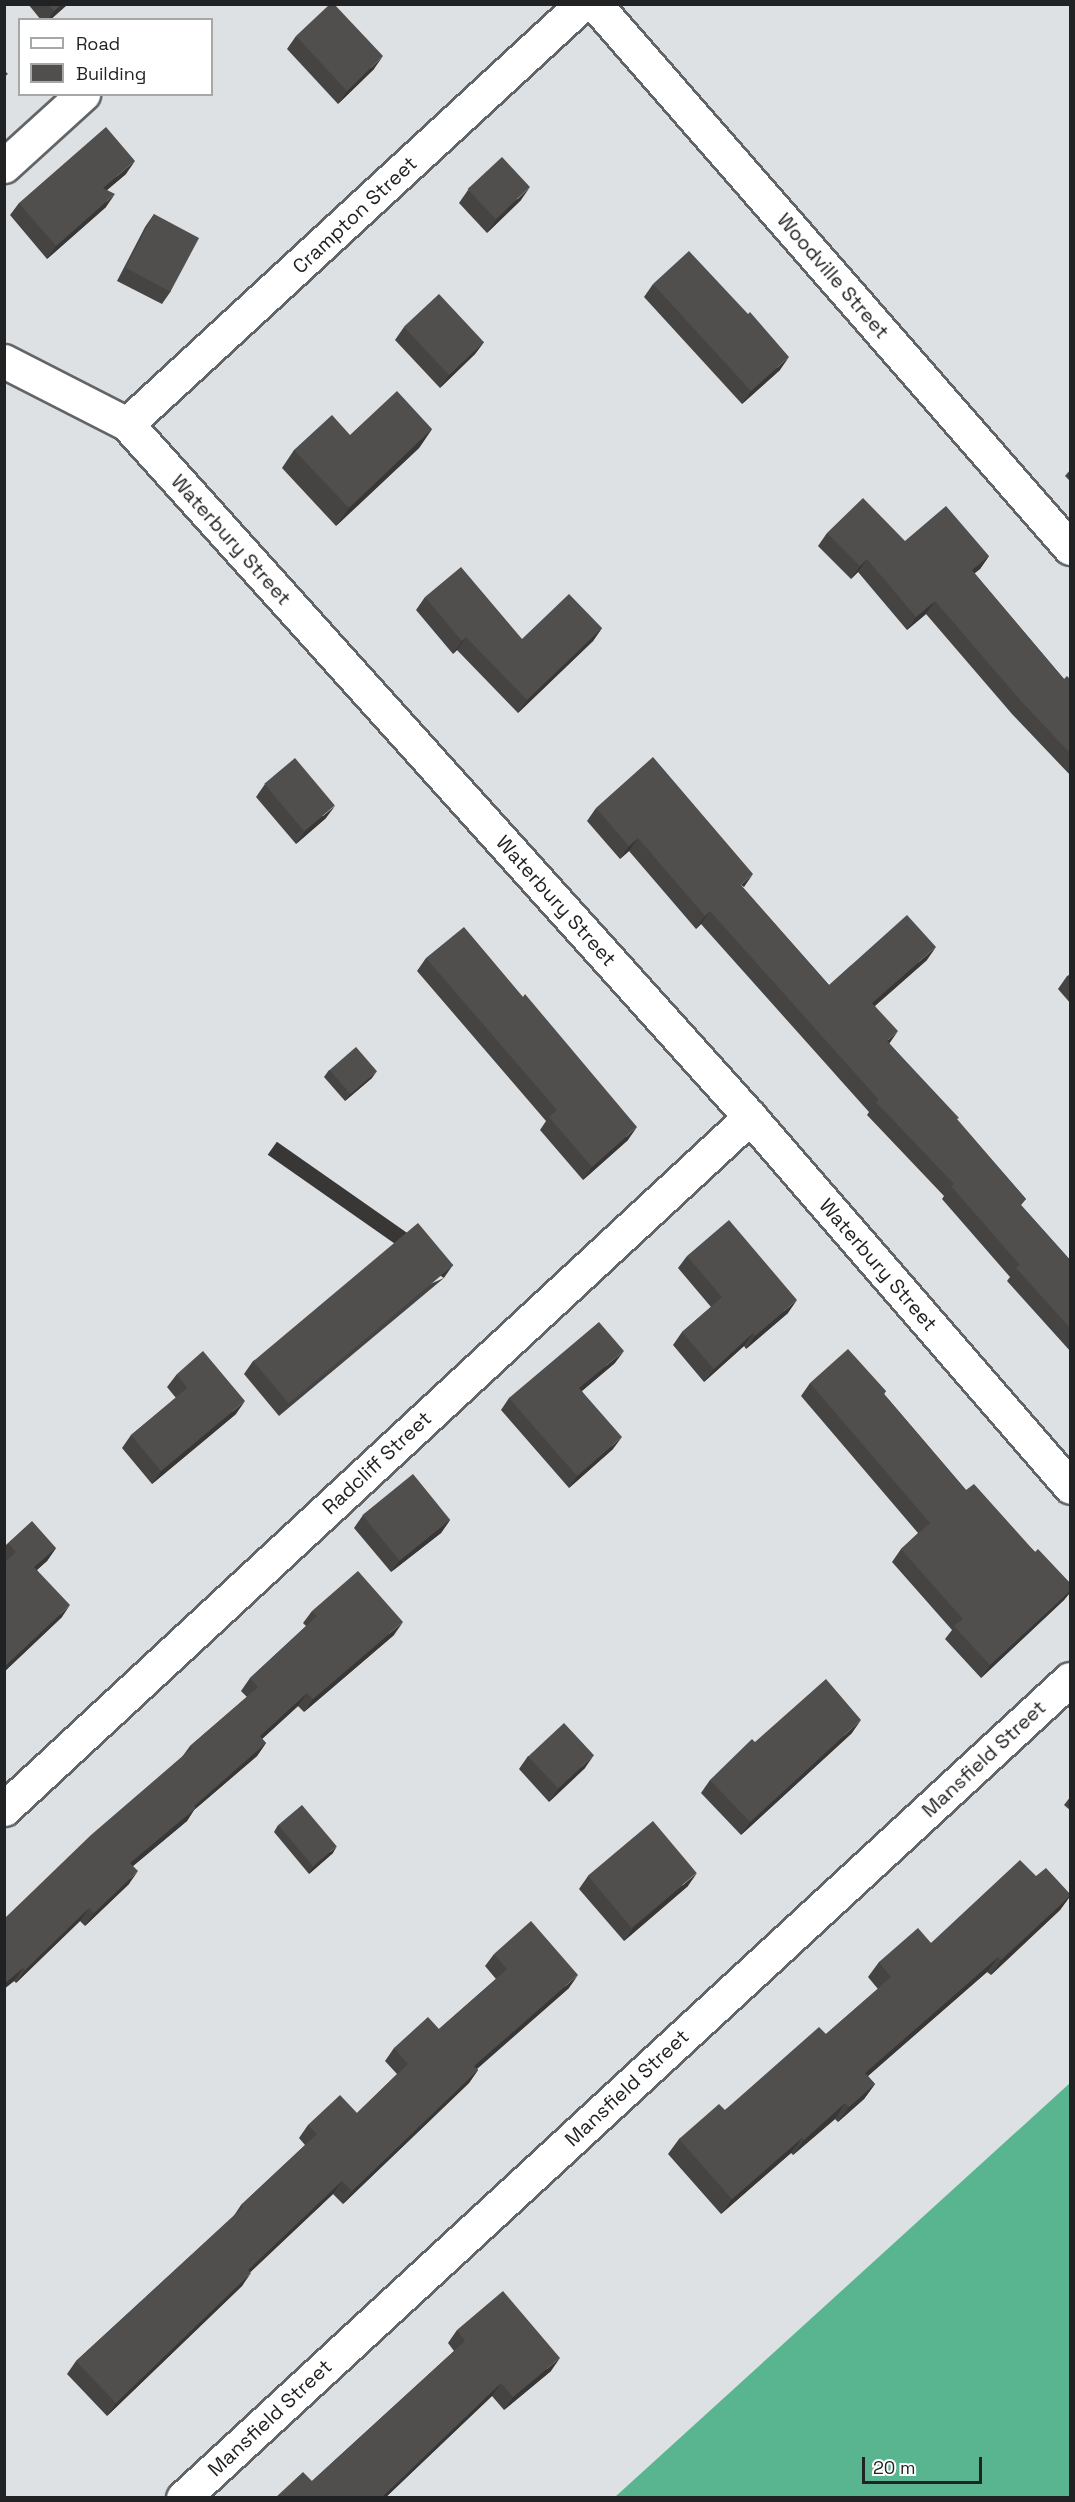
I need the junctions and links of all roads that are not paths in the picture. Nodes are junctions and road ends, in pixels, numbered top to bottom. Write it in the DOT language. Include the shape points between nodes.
graph roads {
  1 [pos="582,4"];
  2 [pos="595,4"];
  3 [pos="81,96"];
  4 [pos="4,166"];
  5 [pos="4,361"];
  6 [pos="127,424"];
  7 [pos="1071,548"];
  8 [pos="750,1117"];
  9 [pos="1071,1487"];
  10 [pos="1071,1679"];
  11 [pos="4,1809"];
  12 [pos="183,2498"];
  1 -- 6 [label="street, Crampton Street"];
  2 -- 7 [label="street, Woodville Street"];
  3 -- 4 [label="street"];
  5 -- 6 [label="street, Waterbury Street"];
  6 -- 8 [label="street, Waterbury Street"];
  8 -- 9 [label="street, Waterbury Street"];
  8 -- 11 [label="street, Radcliff Street"];
  10 -- 12 [label="street, Mansfield Street"];
}
